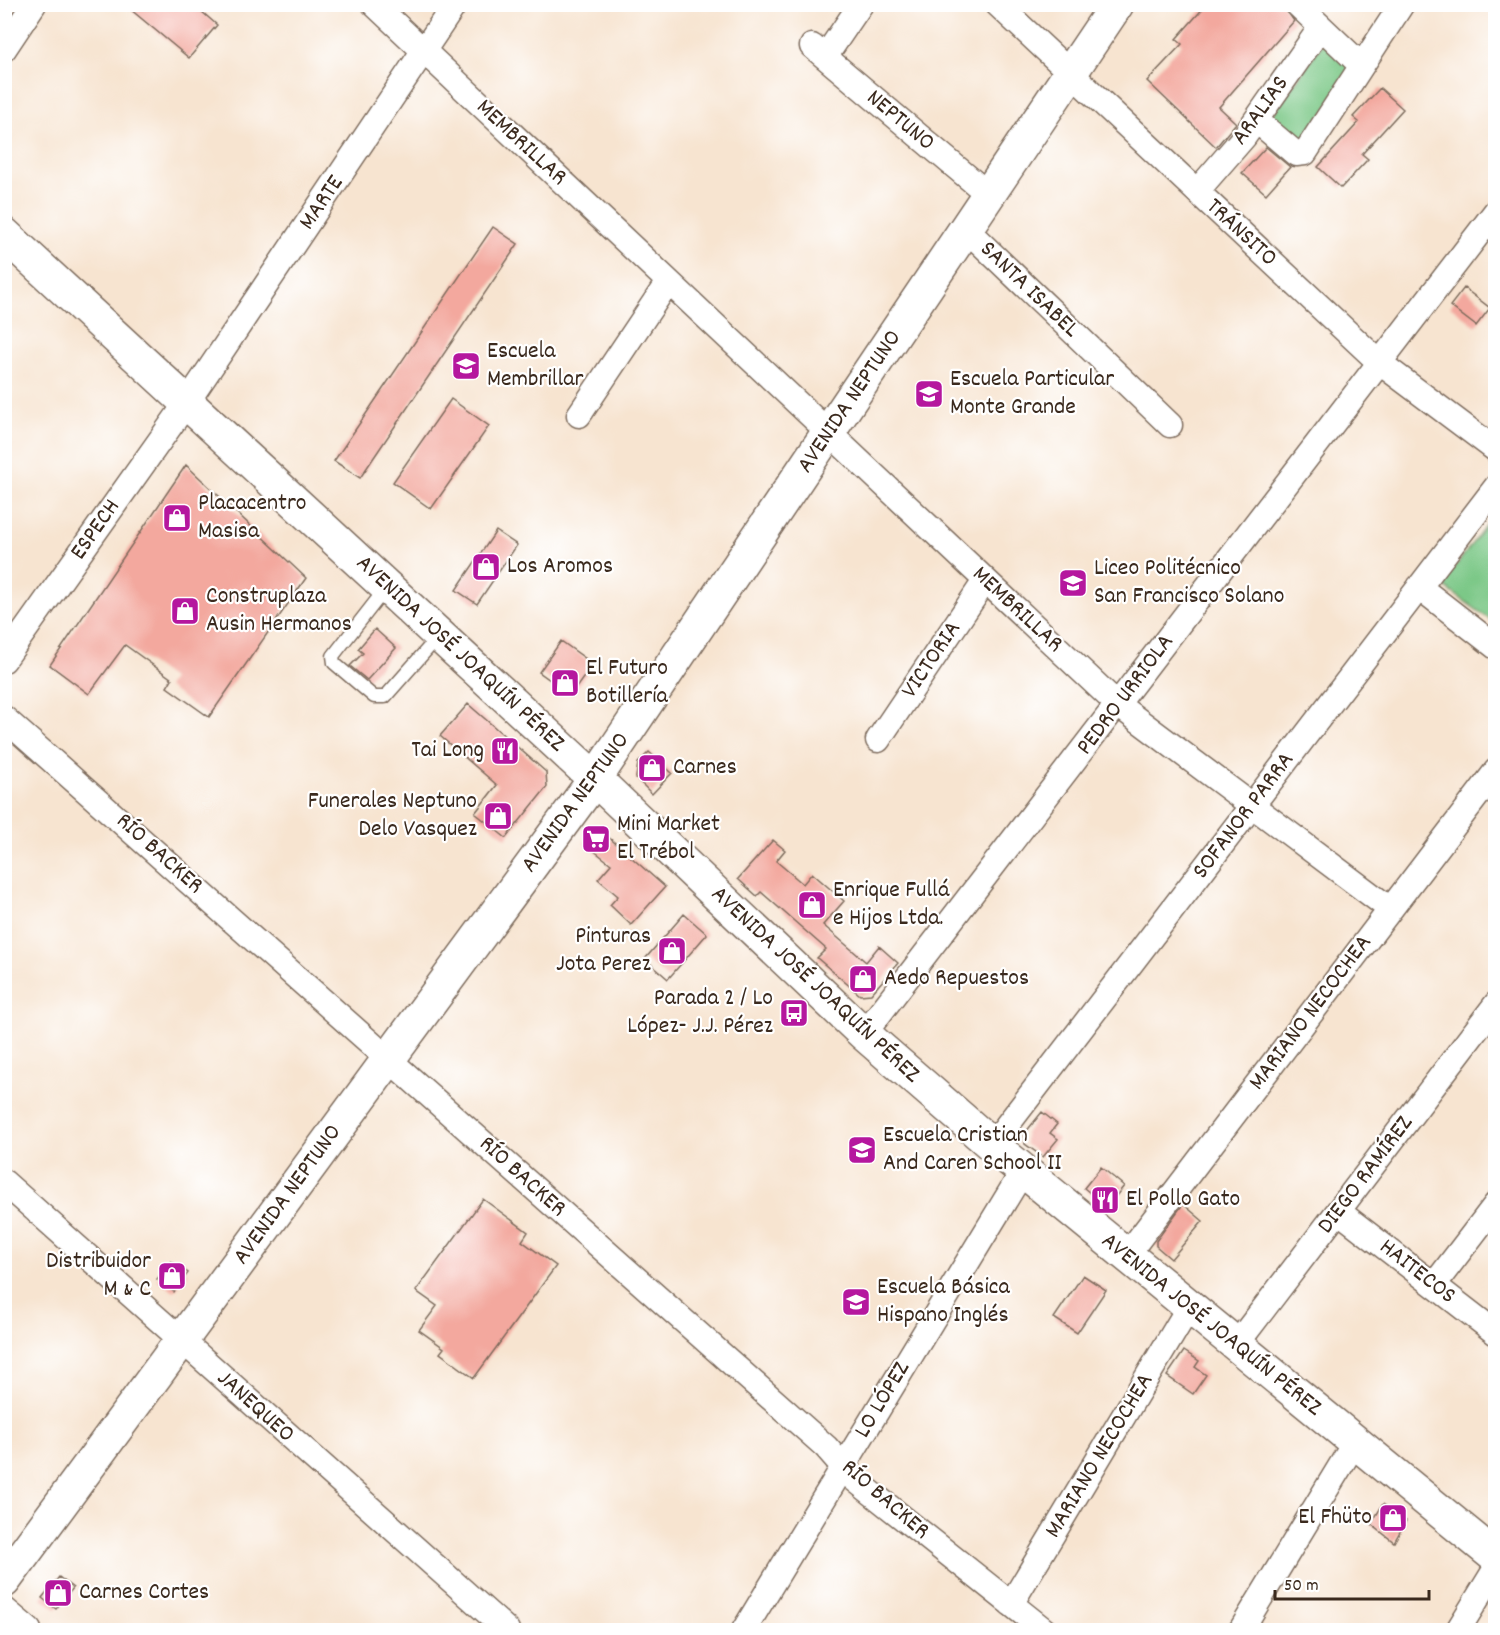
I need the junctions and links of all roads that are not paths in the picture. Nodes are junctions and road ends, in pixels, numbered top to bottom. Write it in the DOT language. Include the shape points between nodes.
graph roads {
  1 [pos="34,4"];
  2 [pos="374,4"];
  3 [pos="455,4"];
  4 [pos="861,4"];
  5 [pos="997,4"];
  6 [pos="1117,4"];
  7 [pos="1297,4"];
  8 [pos="1402,4"];
  9 [pos="1321,27"];
  10 [pos="4,49"];
  11 [pos="424,52"];
  12 [pos="1361,65"];
  13 [pos="1071,74"];
  14 [pos="1257,121"];
  15 [pos="1197,191"];
  16 [pos="989,195"];
  17 [pos="1496,211"];
  18 [pos="966,229"];
  19 [pos="4,234"];
  20 [pos="668,282"];
  21 [pos="1380,363"];
  22 [pos="188,401"];
  23 [pos="579,415"];
  24 [pos="1170,425"];
  25 [pos="828,434"];
  26 [pos="1496,450"];
  27 [pos="1496,487"];
  28 [pos="985,580"];
  29 [pos="387,587"];
  30 [pos="1419,587"];
  31 [pos="440,635"];
  32 [pos="1496,646"];
  33 [pos="4,660"];
  34 [pos="1118,705"];
  35 [pos="4,718"];
  36 [pos="878,740"];
  37 [pos="1496,771"];
  38 [pos="595,779"];
  39 [pos="1252,805"];
  40 [pos="1390,909"];
  41 [pos="1496,1004"];
  42 [pos="864,1034"];
  43 [pos="389,1058"];
  44 [pos="992,1145"];
  45 [pos="1023,1171"];
  46 [pos="4,1182"];
  47 [pos="1496,1204"];
  48 [pos="1338,1211"];
  49 [pos="1126,1256"];
  50 [pos="1434,1285"];
  51 [pos="1189,1307"];
  52 [pos="1496,1333"];
  53 [pos="180,1341"];
  54 [pos="1236,1345"];
  55 [pos="1355,1442"];
  56 [pos="843,1466"];
  57 [pos="1496,1557"];
  58 [pos="1496,1568"];
  59 [pos="4,1581"];
  60 [pos="1011,1604"];
  61 [pos="4,1609"];
  62 [pos="29,1630"];
  63 [pos="507,1630"];
  64 [pos="744,1630"];
  65 [pos="1044,1630"];
  66 [pos="1241,1630"];
  67 [pos="1458,1630"];
  1 -- 10 [label="street"];
  2 -- 11 [label="street, MEMBRILLAR"];
  3 -- 11 [label="street, MARTE"];
  4 -- 16 [label="street, NEPTUNO" via="818,52"];
  5 -- 13 [label="street, TRÁNSITO"];
  6 -- 13 [label="main road, AVENIDA NEPTUNO"];
  7 -- 9 [label="street"];
  8 -- 12 [label="street"];
  9 -- 12 [label="street"];
  9 -- 14 [label="street, ARALIAS"];
  11 -- 20 [label="street, MEMBRILLAR"];
  11 -- 22 [label="street, MARTE"];
  12 -- 14 [label="street" via="1305,153 1296,154"];
  13 -- 15 [label="street, TRÁNSITO"];
  13 -- 16 [label="main road, AVENIDA NEPTUNO"];
  14 -- 15 [label="street, ARALIAS"];
  15 -- 21 [label="street, TRÁNSITO"];
  16 -- 18 [label="main road, AVENIDA NEPTUNO"];
  17 -- 21 [label="street, PEDRO URRIOLA"];
  18 -- 24 [label="street, SANTA ISABEL"];
  18 -- 25 [label="main road, AVENIDA NEPTUNO"];
  19 -- 22 [label="main road, AVENIDA JOSÉ JOAQUÍN PÉREZ"];
  20 -- 23 [label="street"];
  20 -- 25 [label="street, MEMBRILLAR"];
  21 -- 26 [label="street, TRÁNSITO"];
  21 -- 34 [label="street, PEDRO URRIOLA"];
  22 -- 29 [label="main road, AVENIDA JOSÉ JOAQUÍN PÉREZ"];
  22 -- 33 [label="street, ESPECH"];
  25 -- 28 [label="street, MEMBRILLAR"];
  25 -- 38 [label="main road, AVENIDA NEPTUNO"];
  27 -- 30 [label="street, SOFANOR PARRA"];
  28 -- 34 [label="street, MEMBRILLAR"];
  28 -- 36 [label="street, VICTORIA"];
  29 -- 31 [label="main road, AVENIDA JOSÉ JOAQUÍN PÉREZ"];
  29 -- 31 [label="lane" via="333,656 334,663 374,696 385,697"];
  30 -- 32 [label="street"];
  30 -- 39 [label="street, SOFANOR PARRA"];
  31 -- 38 [label="main road, AVENIDA JOSÉ JOAQUÍN PÉREZ"];
  34 -- 39 [label="street, MEMBRILLAR"];
  34 -- 42 [label="street, PEDRO URRIOLA"];
  35 -- 43 [label="street, RÍO BACKER"];
  37 -- 40 [label="street, MARIANO NECOCHEA"];
  38 -- 42 [label="main road, AVENIDA JOSÉ JOAQUÍN PÉREZ"];
  38 -- 43 [label="main road, AVENIDA NEPTUNO"];
  39 -- 40 [label="street, MEMBRILLAR"];
  39 -- 44 [label="street, SOFANOR PARRA"];
  40 -- 49 [label="street, MARIANO NECOCHEA"];
  41 -- 48 [label="street, DIEGO RAMÍREZ"];
  42 -- 44 [label="main road, AVENIDA JOSÉ JOAQUÍN PÉREZ"];
  43 -- 53 [label="main road, AVENIDA NEPTUNO"];
  43 -- 56 [label="street, RÍO BACKER"];
  44 -- 45 [label="main road, AVENIDA JOSÉ JOAQUÍN PÉREZ"];
  45 -- 49 [label="main road, AVENIDA JOSÉ JOAQUÍN PÉREZ"];
  45 -- 56 [label="street, LO LÓPEZ"];
  46 -- 53 [label="street, JANEQUEO"];
  47 -- 50 [label="street"];
  48 -- 50 [label="street, HAITECOS"];
  48 -- 54 [label="street, DIEGO RAMÍREZ"];
  49 -- 51 [label="main road, AVENIDA JOSÉ JOAQUÍN PÉREZ"];
  50 -- 52 [label="street, HAITECOS"];
  51 -- 54 [label="main road, AVENIDA JOSÉ JOAQUÍN PÉREZ"];
  51 -- 60 [label="street, MARIANO NECOCHEA"];
  53 -- 59 [label="main road, AVENIDA NEPTUNO"];
  53 -- 63 [label="street, JANEQUEO"];
  54 -- 55 [label="main road, AVENIDA JOSÉ JOAQUÍN PÉREZ"];
  55 -- 57 [label="main road, AVENIDA JOSÉ JOAQUÍN PÉREZ"];
  55 -- 66 [label="street"];
  56 -- 60 [label="street, RÍO BACKER" via="854,1479"];
  56 -- 64 [label="street, LO LÓPEZ"];
  58 -- 67 [label="street"];
  60 -- 65 [label="street, RÍO BACKER"];
  61 -- 62 [label="street"];
}
